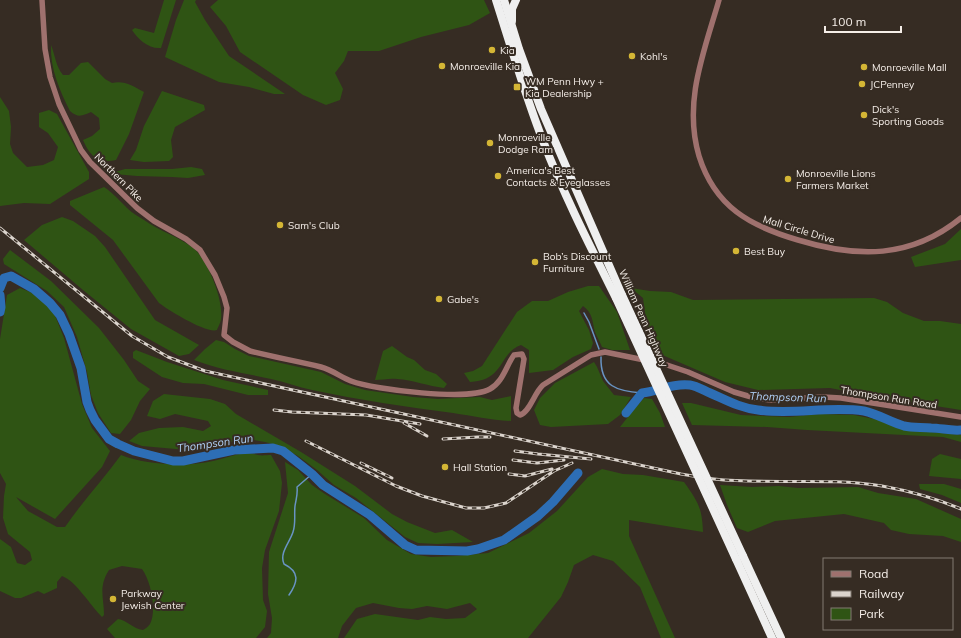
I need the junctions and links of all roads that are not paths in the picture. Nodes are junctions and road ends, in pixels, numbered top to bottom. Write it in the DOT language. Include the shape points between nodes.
graph roads {
  1 [pos="42,0"];
  2 [pos="496,0"];
  3 [pos="504,0"];
  4 [pos="516,0"];
  5 [pos="719,0"];
  6 [pos="512,28"];
  7 [pos="961,218"];
  8 [pos="619,296"];
  9 [pos="224,335"];
  10 [pos="961,417"];
  11 [pos="739,557"];
  12 [pos="772,638"];
  13 [pos="781,638"];
  1 -- 9 [label="street, Northern Pike" via="50,77 59,104 81,150 136,208 200,250 216,275 224,297 227,308"];
  2 -- 8 [label="highway, William Penn Highway" via="544,144 566,195"];
  3 -- 6 [label="highway, William Penn Highway"];
  4 -- 6 [label="highway" via="512,13"];
  5 -- 7 [label="street, Mall Circle Drive" via="697,75 693,108 694,129 700,158 708,178 734,211 772,232 828,248 856,252 877,252 907,247 936,235"];
  6 -- 8 [label="highway, William Penn Highway" via="549,130 595,231"];
  8 -- 11 [label="highway, William Penn Highway, bridge"];
  9 -- 10 [label="street, Thompson Run Road" via="250,351 326,369 357,383 437,394 486,391 499,382 514,355 519,353 524,360 516,408 520,416 543,385 591,355 605,352 664,364 754,398 841,398"];
  11 -- 12 [label="highway, William Penn Highway"];
  11 -- 13 [label="highway, William Penn Highway"];
}
